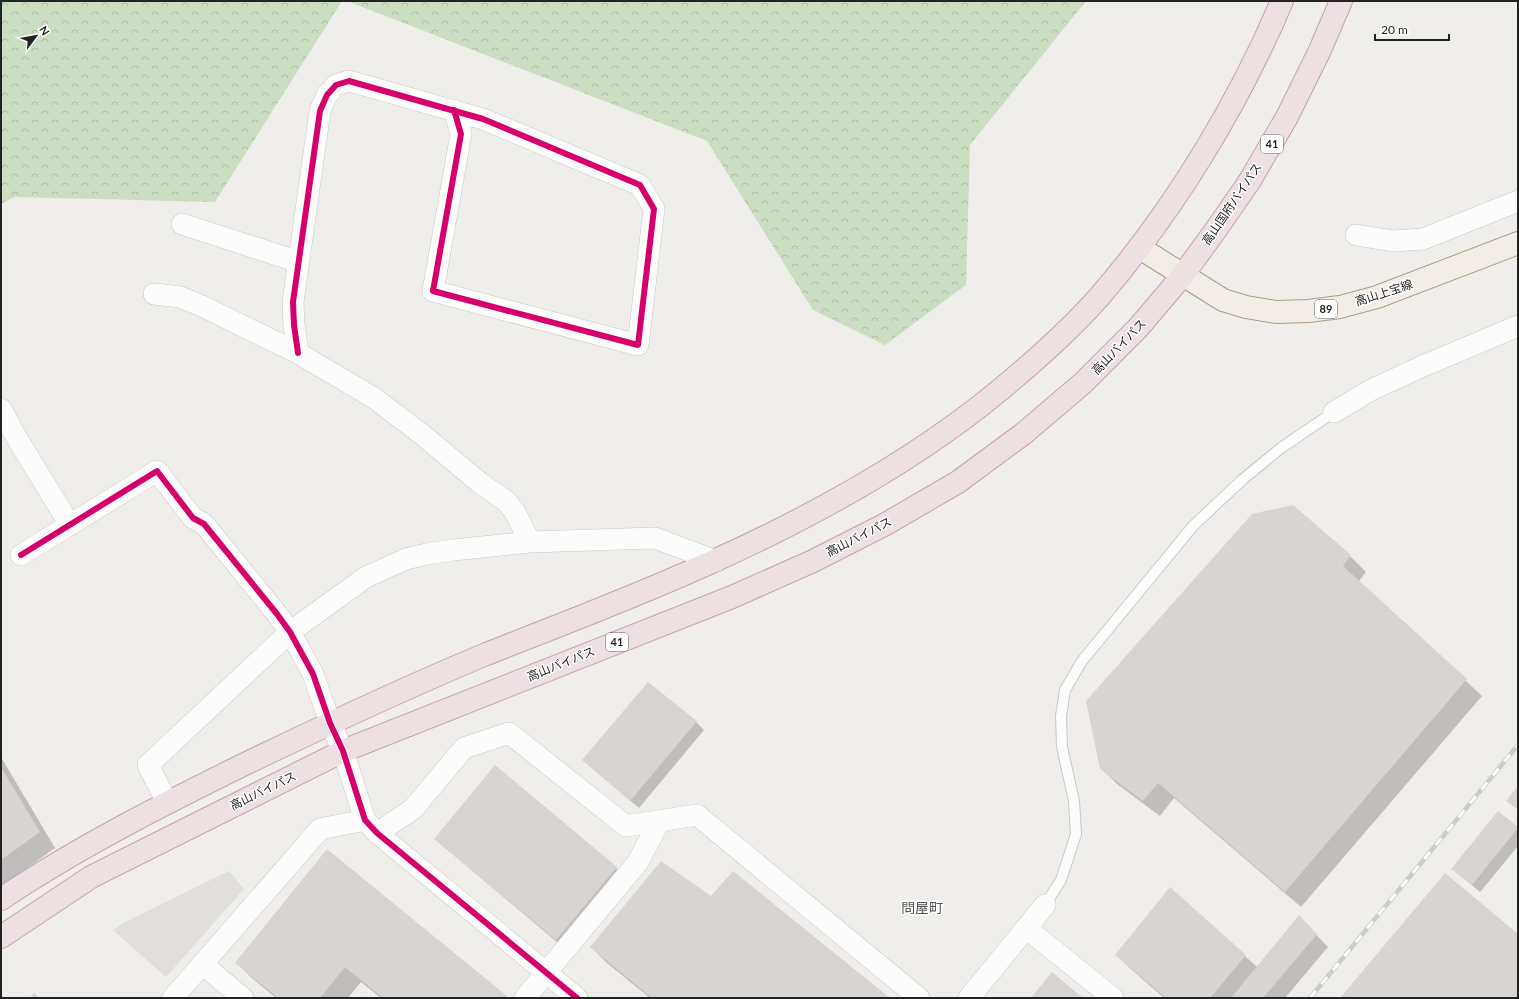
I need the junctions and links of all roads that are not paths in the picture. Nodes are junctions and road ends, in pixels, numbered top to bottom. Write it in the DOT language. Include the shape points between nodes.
graph roads {
  1 [pos="1282,1"];
  2 [pos="1341,1"];
  3 [pos="454,110"];
  4 [pos="1518,201"];
  5 [pos="182,224"];
  6 [pos="1356,235"];
  7 [pos="1518,243"];
  8 [pos="1140,248"];
  9 [pos="299,262"];
  10 [pos="1183,275"];
  11 [pos="154,294"];
  12 [pos="1518,326"];
  13 [pos="298,353"];
  14 [pos="1,408"];
  15 [pos="1334,412"];
  16 [pos="10,442"];
  17 [pos="70,525"];
  18 [pos="530,542"];
  19 [pos="21,555"];
  20 [pos="716,561"];
  21 [pos="290,632"];
  22 [pos="330,723"];
  23 [pos="343,751"];
  24 [pos="167,802"];
  25 [pos="659,822"];
  26 [pos="371,826"];
  27 [pos="1,899"];
  28 [pos="1045,905"];
  29 [pos="1026,928"];
  30 [pos="1,937"];
  31 [pos="202,964"];
  32 [pos="546,972"];
  33 [pos="173,998"];
  34 [pos="243,998"];
  35 [pos="525,998"];
  36 [pos="577,998"];
  37 [pos="919,998"];
  38 [pos="969,998"];
  39 [pos="1113,998"];
  1 -- 8 [label="highway" via="1245,78 1212,138"];
  2 -- 10 [label="highway, 高山国府バイパス / 41" via="1287,117 1249,182"];
  3 -- 3 [label="street" via="483,119 640,184 654,208 638,345 432,291 461,134"];
  3 -- 9 [label="street" via="349,81 336,85 327,95 320,111"];
  4 -- 6 [label="street" via="1423,239 1393,241"];
  5 -- 9 [label="street"];
  7 -- 10 [label="main road, 高山上宝線 / 89" via="1377,297 1340,307 1308,311 1276,312 1223,300"];
  8 -- 10 [label="main road, 高山上宝線 / 89"];
  8 -- 20 [label="highway" via="1097,299 1051,346 986,402 870,480 797,521"];
  9 -- 13 [label="street" via="293,302"];
  10 -- 23 [label="highway, 高山バイパス / 41" via="1138,328 1083,383 1023,434 958,482 884,525 811,562 732,597"];
  11 -- 13 [label="street" via="180,297 202,306"];
  12 -- 15 [label="street" via="1371,390"];
  13 -- 18 [label="street" via="374,398 480,484 506,501 515,512"];
  14 -- 16 [label="street"];
  15 -- 28 [label="lane" via="1281,448 1193,526 1082,661 1065,690 1061,716 1062,747 1074,801 1076,834 1061,880"];
  16 -- 17 [label="street"];
  17 -- 19 [label="street"];
  17 -- 21 [label="street" via="157,471 193,518 204,524"];
  18 -- 20 [label="street" via="655,538"];
  18 -- 21 [label="street" via="453,550 406,559 366,577"];
  20 -- 22 [label="highway" via="480,657"];
  21 -- 22 [label="street" via="313,674"];
  21 -- 24 [label="street" via="148,765"];
  22 -- 23 [label="street"];
  22 -- 24 [label="highway"];
  23 -- 26 [label="street"];
  23 -- 30 [label="highway, 高山バイパス / 41" via="91,877"];
  24 -- 27 [label="highway" via="74,852"];
  25 -- 26 [label="street" via="626,826 509,733 464,748 413,809"];
  25 -- 32 [label="street" via="638,862"];
  25 -- 37 [label="street" via="697,815"];
  26 -- 31 [label="street" via="320,829"];
  26 -- 32 [label="street"];
  28 -- 29 [label="street"];
  29 -- 38 [label="street"];
  29 -- 39 [label="street"];
  31 -- 33 [label="street"];
  31 -- 34 [label="street"];
  32 -- 35 [label="street"];
  32 -- 36 [label="street"];
}
